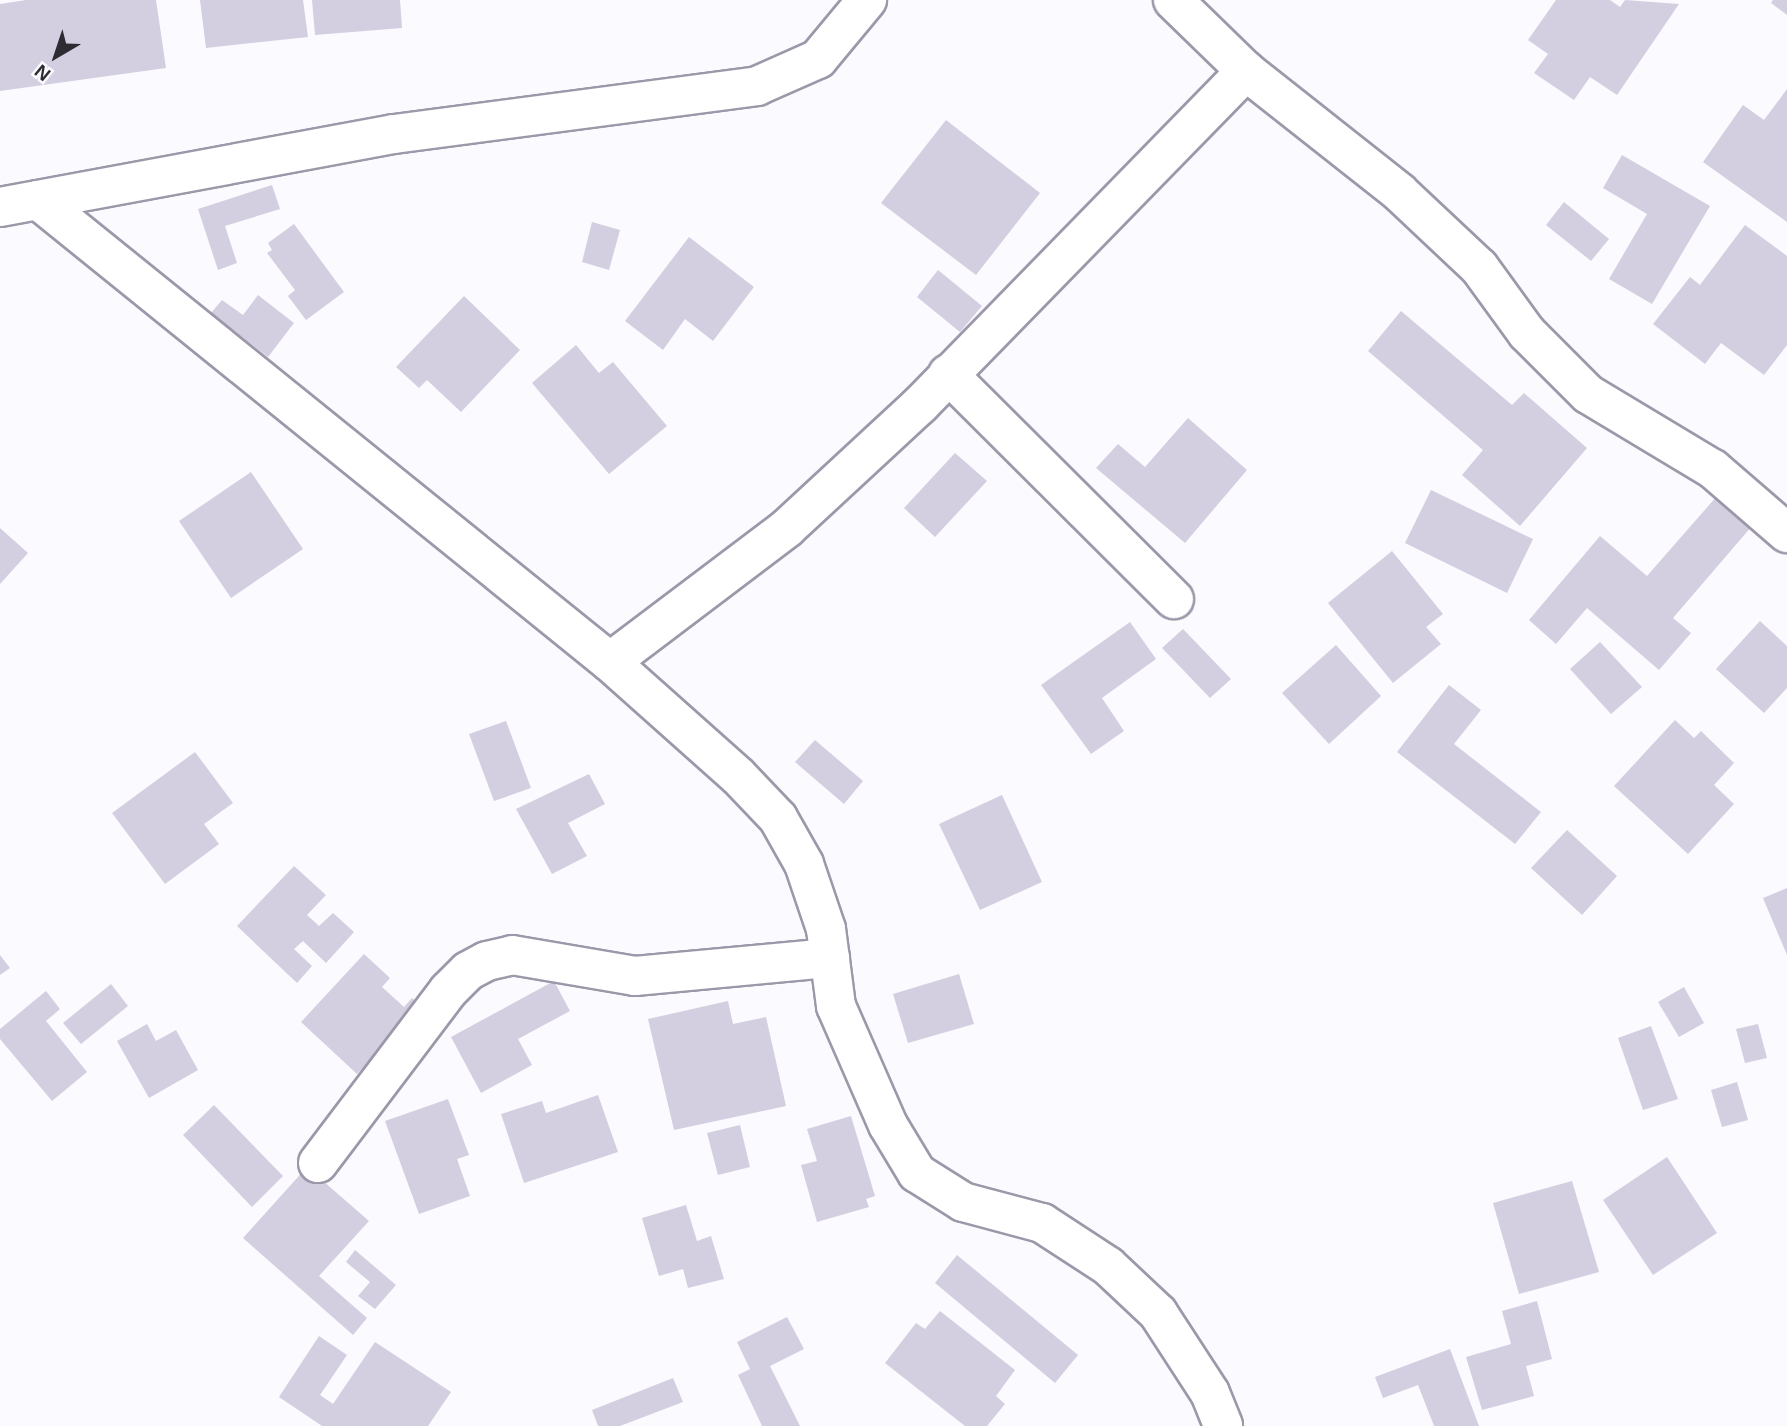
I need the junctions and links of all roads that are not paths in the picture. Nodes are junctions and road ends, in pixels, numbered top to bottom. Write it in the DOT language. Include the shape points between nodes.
graph roads {
  1 [pos="867,0"];
  2 [pos="1173,0"];
  3 [pos="1246,71"];
  4 [pos="38,200"];
  5 [pos="0,206"];
  6 [pos="948,374"];
  7 [pos="1787,533"];
  8 [pos="1174,599"];
  9 [pos="610,662"];
  10 [pos="830,958"];
  11 [pos="318,1163"];
  12 [pos="1223,1426"];
  1 -- 4 [label="street" via="818,59 757,86 394,134"];
  2 -- 3 [label="street"];
  3 -- 6 [label="street"];
  3 -- 7 [label="street" via="1399,192 1479,267 1527,333 1588,394 1713,469"];
  4 -- 5 [label="street"];
  4 -- 9 [label="street"];
  6 -- 8 [label="street"];
  6 -- 9 [label="street" via="787,528"];
  9 -- 10 [label="street" via="738,776 778,818 804,864 826,929"];
  10 -- 11 [label="street" via="635,976 512,956 487,961 468,971 448,991"];
  10 -- 12 [label="street" via="836,1006 888,1125 916,1173 963,1202 1042,1223 1108,1266 1158,1312 1210,1393"];
}
